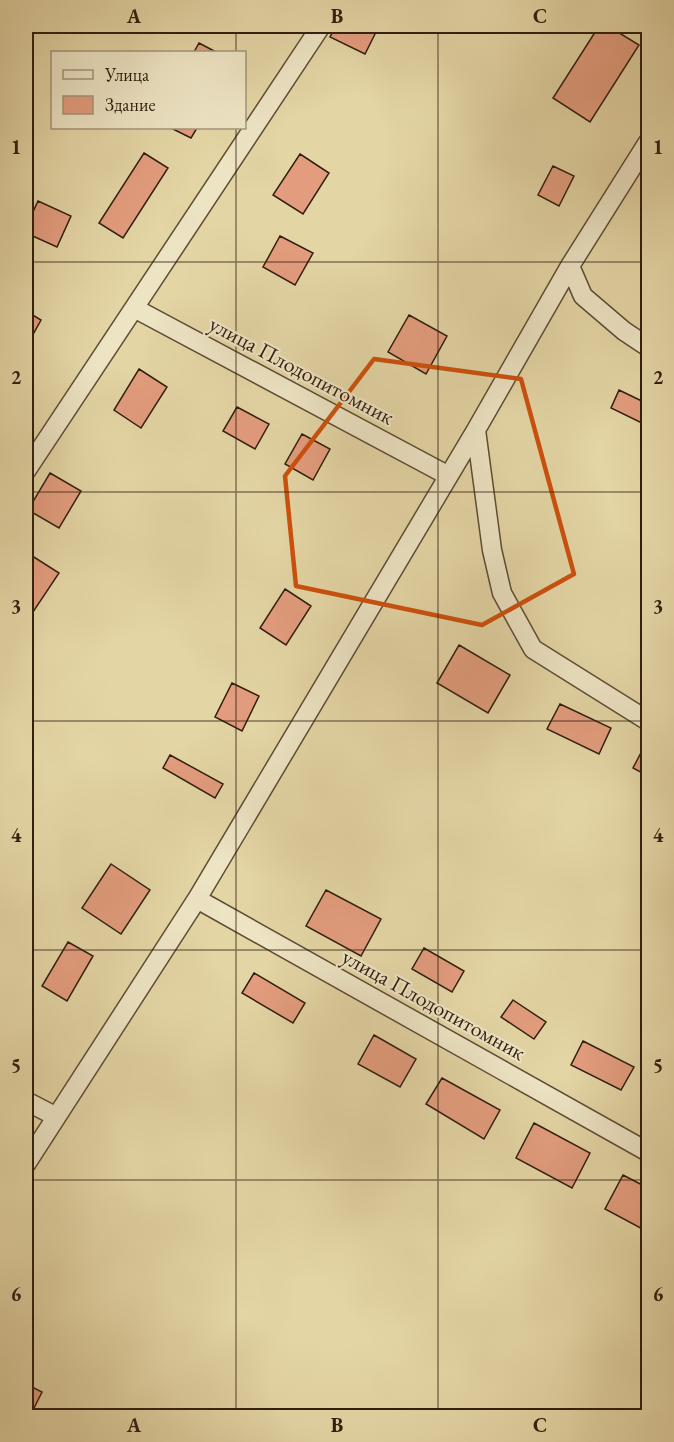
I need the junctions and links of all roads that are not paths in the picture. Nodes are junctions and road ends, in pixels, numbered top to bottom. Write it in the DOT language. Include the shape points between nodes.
graph roads {
  1 [pos="321,26"];
  2 [pos="648,142"];
  3 [pos="570,266"];
  4 [pos="134,308"];
  5 [pos="648,347"];
  6 [pos="476,430"];
  7 [pos="26,471"];
  8 [pos="447,475"];
  9 [pos="648,721"];
  10 [pos="197,899"];
  11 [pos="26,1101"];
  12 [pos="55,1116"];
  13 [pos="648,1152"];
  14 [pos="26,1164"];
  1 -- 4 [label="street"];
  2 -- 3 [label="street"];
  3 -- 5 [label="street" via="583,296"];
  3 -- 6 [label="street"];
  4 -- 7 [label="street"];
  4 -- 8 [label="street, улица Плодопитомник"];
  6 -- 8 [label="street"];
  6 -- 9 [label="street" via="492,550 502,593 533,649"];
  8 -- 10 [label="street"];
  10 -- 12 [label="street"];
  10 -- 13 [label="street, улица Плодопитомник"];
  11 -- 12 [label="street"];
  12 -- 14 [label="street"];
}
